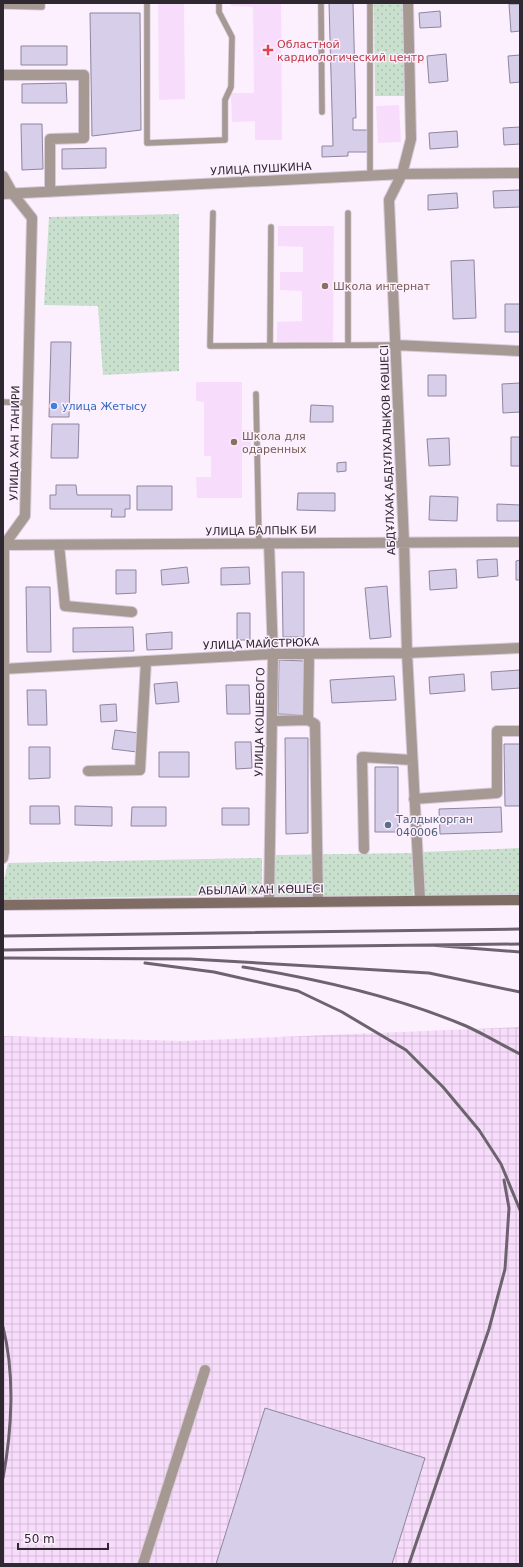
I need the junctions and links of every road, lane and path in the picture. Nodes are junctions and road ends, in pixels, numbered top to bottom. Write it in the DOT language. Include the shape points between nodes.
graph roads {
  1 [pos="42,3"];
  2 [pos="147,3"];
  3 [pos="219,3"];
  4 [pos="321,3"];
  5 [pos="370,3"];
  6 [pos="408,3"];
  7 [pos="3,6"];
  8 [pos="3,75"];
  9 [pos="322,112"];
  10 [pos="520,173"];
  11 [pos="402,174"];
  12 [pos="370,175"];
  13 [pos="3,176"];
  14 [pos="50,192"];
  15 [pos="8,194"];
  16 [pos="213,213"];
  17 [pos="348,213"];
  18 [pos="271,227"];
  19 [pos="270,345"];
  20 [pos="348,345"];
  21 [pos="395,345"];
  22 [pos="520,351"];
  23 [pos="256,394"];
  24 [pos="3,402"];
  25 [pos="28,403"];
  26 [pos="404,542"];
  27 [pos="520,542"];
  28 [pos="259,543"];
  29 [pos="269,543"];
  30 [pos="4,545"];
  31 [pos="59,545"];
  32 [pos="132,612"];
  33 [pos="520,648"];
  34 [pos="407,653"];
  35 [pos="272,654"];
  36 [pos="309,654"];
  37 [pos="146,661"];
  38 [pos="4,668"];
  39 [pos="308,720"];
  40 [pos="272,721"];
  41 [pos="520,731"];
  42 [pos="412,760"];
  43 [pos="88,772"];
  44 [pos="414,799"];
  45 [pos="364,848"];
  46 [pos="3,858"];
  47 [pos="420,900"];
  48 [pos="520,900"];
  49 [pos="318,901"];
  50 [pos="269,902"];
  51 [pos="3,905"];
  52 [pos="205,1370"];
  53 [pos="143,1564"];
  1 -- 7 [label="lane" via="42,7"];
  2 -- 3 [label="lane" via="147,143 225,140 225,100 231,87 232,37 219,12"];
  4 -- 9 [label="lane"];
  5 -- 12 [label="lane"];
  6 -- 11 [label="street, АБДҰЛХАҚ АБДҰЛХАЛЫҚОВ КӨШЕСІ" via="411,139"];
  8 -- 14 [label="street" via="84,75 84,138 50,139"];
  10 -- 11 [label="street, УЛИЦА ПУШКИНА"];
  11 -- 12 [label="street, УЛИЦА ПУШКИНА"];
  11 -- 21 [label="street, АБДҰЛХАҚ АБДҰЛХАЛЫҚОВ КӨШЕСІ" via="389,200"];
  12 -- 14 [label="street, УЛИЦА ПУШКИНА"];
  13 -- 15 [label="street, УЛИЦА ХАН ТАНИРИ"];
  14 -- 15 [label="street, УЛИЦА ПУШКИНА"];
  15 -- 25 [label="street, УЛИЦА ХАН ТАНИРИ" via="32,218"];
  16 -- 19 [label="lane" via="210,346"];
  17 -- 20 [label="lane"];
  18 -- 19 [label="lane"];
  19 -- 20 [label="lane"];
  20 -- 21 [label="lane"];
  21 -- 22 [label="street"];
  21 -- 26 [label="street, АБДҰЛХАҚ АБДҰЛХАЛЫҚОВ КӨШЕСІ"];
  23 -- 28 [label="lane"];
  24 -- 25 [label="lane"];
  25 -- 30 [label="street, УЛИЦА ХАН ТАНИРИ" via="25,516"];
  26 -- 27 [label="street, УЛИЦА БАЛПЫК БИ"];
  26 -- 29 [label="street, УЛИЦА БАЛПЫК БИ"];
  26 -- 34 [label="street, АБДҰЛХАҚ АБДҰЛХАЛЫҚОВ КӨШЕСІ"];
  28 -- 29 [label="street, УЛИЦА БАЛПЫК БИ"];
  28 -- 31 [label="street, УЛИЦА БАЛПЫК БИ"];
  29 -- 35 [label="street, УЛИЦА КОШЕВОГО"];
  30 -- 31 [label="street, УЛИЦА БАЛПЫК БИ"];
  30 -- 38 [label="street"];
  31 -- 32 [label="street" via="65,606"];
  33 -- 34 [label="street, УЛИЦА МАЙСТРЮКА"];
  34 -- 36 [label="street, УЛИЦА МАЙСТРЮКА"];
  34 -- 42 [label="street, АБДҰЛХАҚ АБДҰЛХАЛЫҚОВ КӨШЕСІ"];
  35 -- 36 [label="street, УЛИЦА МАЙСТРЮКА"];
  35 -- 37 [label="street, УЛИЦА МАЙСТРЮКА"];
  35 -- 40 [label="street, УЛИЦА КОШЕВОГО"];
  36 -- 39 [label="street"];
  37 -- 38 [label="street, УЛИЦА МАЙСТРЮКА"];
  37 -- 43 [label="street" via="140,770"];
  38 -- 46 [label="street"];
  39 -- 40 [label="street"];
  39 -- 49 [label="street" via="315,724"];
  40 -- 50 [label="street, УЛИЦА КОШЕВОГО"];
  41 -- 44 [label="street" via="497,731 497,793"];
  42 -- 44 [label="street, АБДҰЛХАҚ АБДҰЛХАЛЫҚОВ КӨШЕСІ"];
  42 -- 45 [label="street" via="362,758"];
  44 -- 47 [label="street, АБДҰЛХАҚ АБДҰЛХАЛЫҚОВ КӨШЕСІ"];
  47 -- 48 [label="main road, АБЫЛАЙ ХАН КӨШЕСІ"];
  47 -- 49 [label="main road, АБЫЛАЙ ХАН КӨШЕСІ"];
  49 -- 50 [label="main road, АБЫЛАЙ ХАН КӨШЕСІ"];
  50 -- 51 [label="main road, АБЫЛАЙ ХАН КӨШЕСІ"];
  52 -- 53 [label="street"];
}
